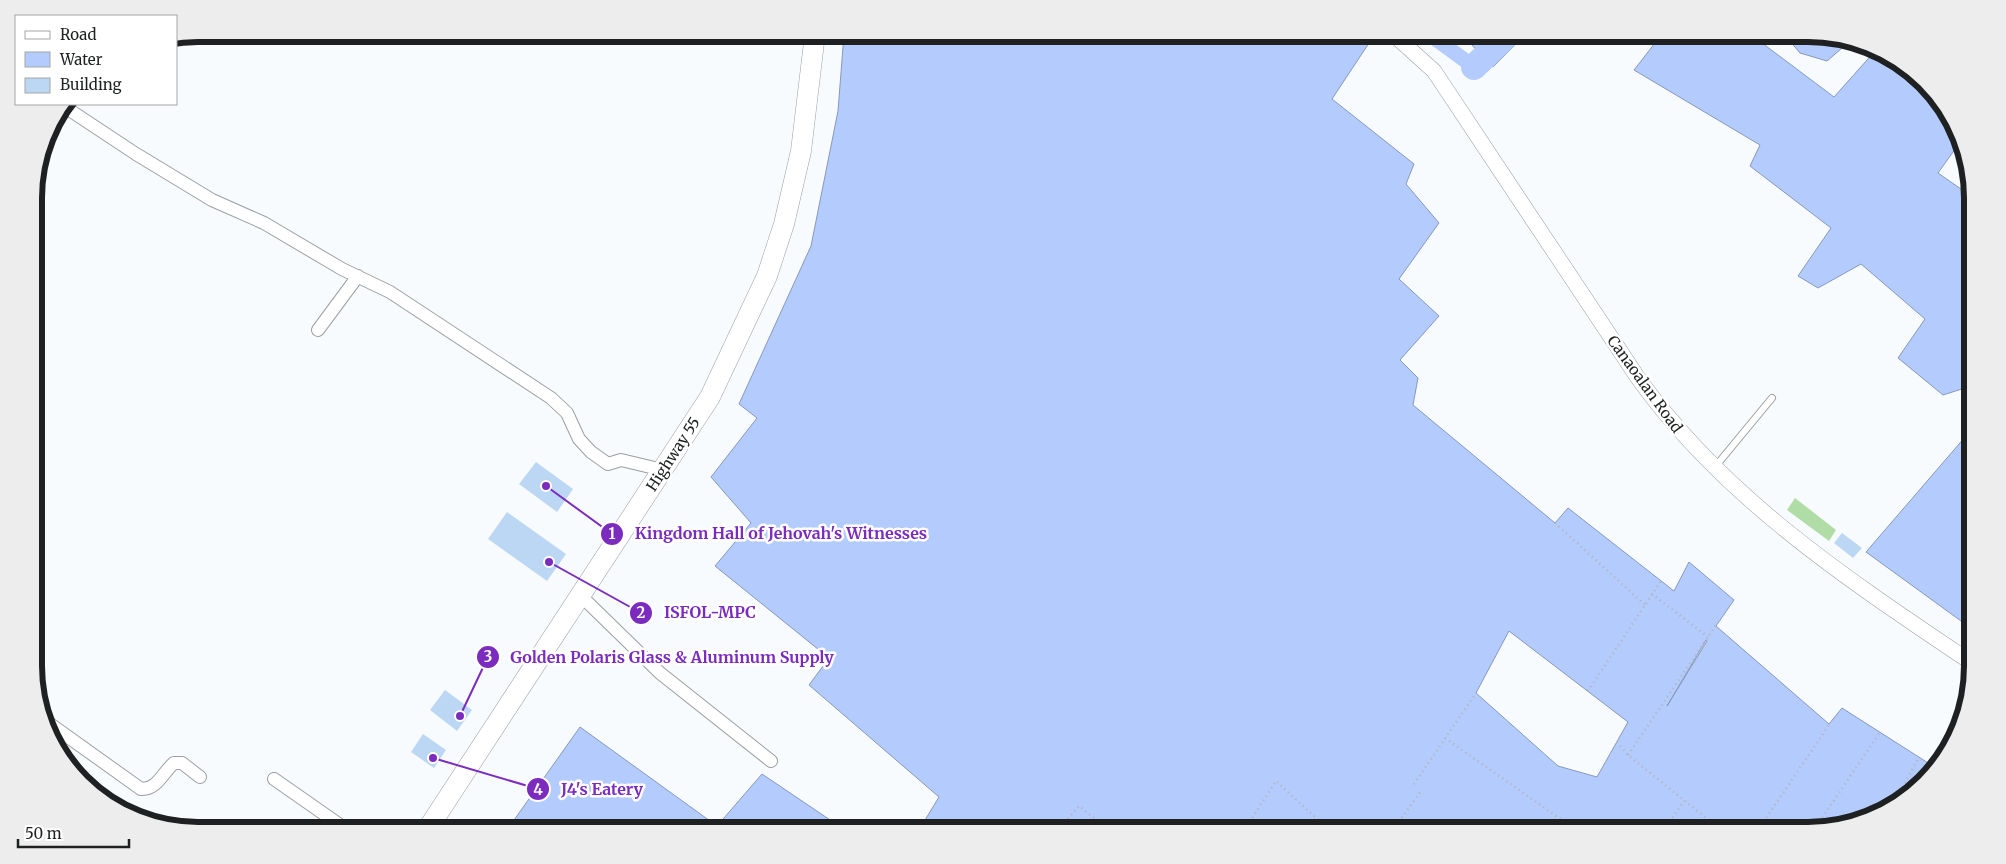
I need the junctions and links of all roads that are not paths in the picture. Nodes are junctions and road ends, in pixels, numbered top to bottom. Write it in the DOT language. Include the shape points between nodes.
graph roads {
  1 [pos="814,43"];
  2 [pos="1403,43"];
  3 [pos="70,110"];
  4 [pos="358,276"];
  5 [pos="318,330"];
  6 [pos="1772,398"];
  7 [pos="1715,467"];
  8 [pos="664,470"];
  9 [pos="579,594"];
  10 [pos="1964,656"];
  11 [pos="55,728"];
  12 [pos="770,761"];
  13 [pos="200,777"];
  14 [pos="274,779"];
  15 [pos="335,822"];
  16 [pos="432,822"];
  1 -- 8 [label="highway, Highway 55" via="801,151 768,276 710,398"];
  2 -- 7 [label="street, Canaoalan Road" via="1434,71 1654,401"];
  3 -- 4 [label="street" via="212,200 264,223"];
  4 -- 5 [label="street"];
  4 -- 8 [label="street" via="390,292 551,398 567,414 579,439 608,464 621,460"];
  6 -- 7 [label="lane"];
  7 -- 10 [label="street, Canaoalan Road" via="1792,537"];
  8 -- 9 [label="highway, Highway 55"];
  9 -- 12 [label="street" via="660,673"];
  9 -- 16 [label="highway, Highway 55"];
  11 -- 13 [label="street" via="141,789 154,786 174,763 182,762"];
  14 -- 15 [label="street"];
}
